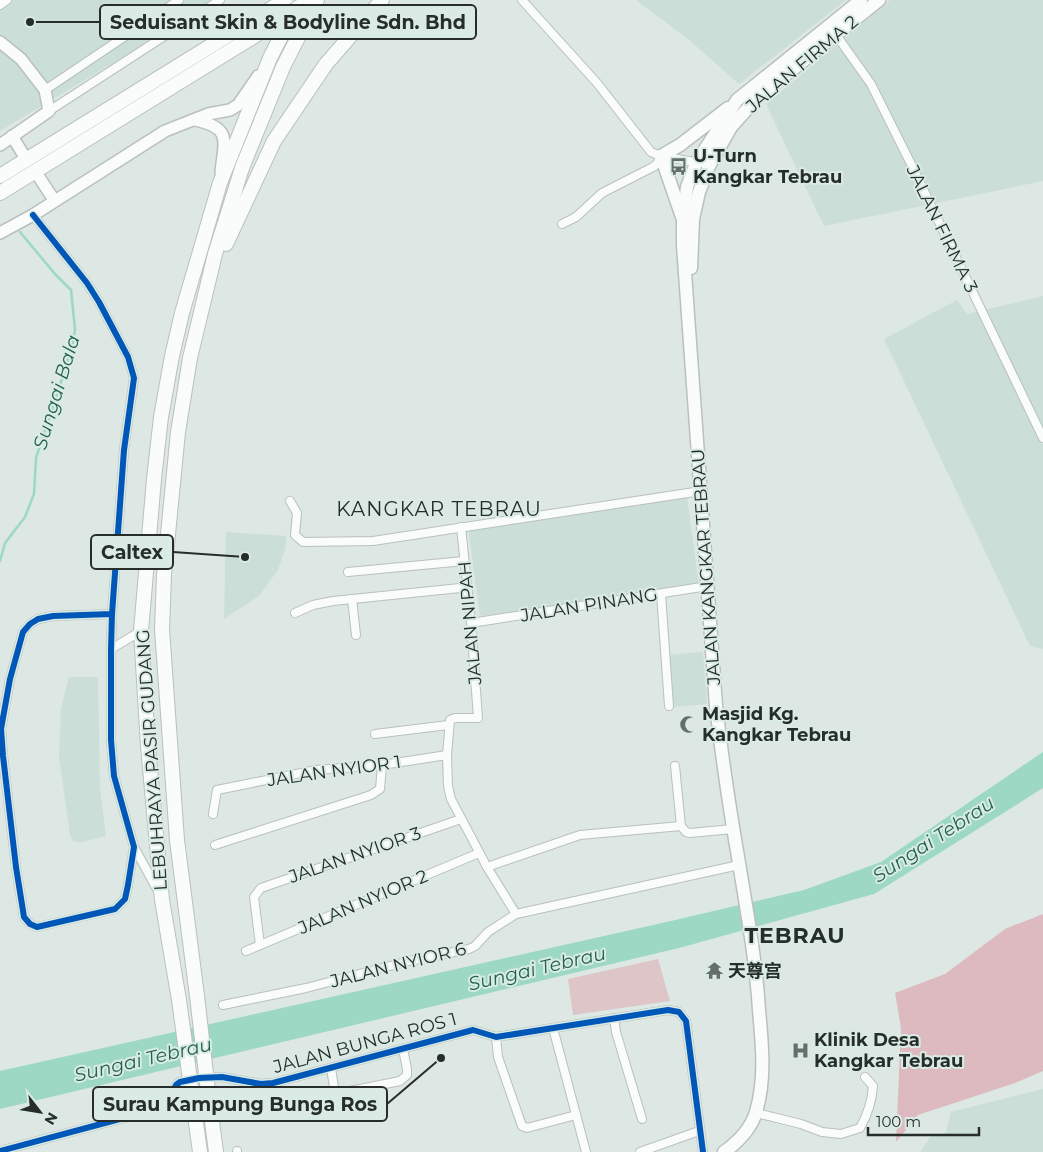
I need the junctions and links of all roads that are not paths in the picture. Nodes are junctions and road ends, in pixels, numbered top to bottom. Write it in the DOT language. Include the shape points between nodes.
graph roads {
  1 [pos="7,0"];
  2 [pos="178,0"];
  3 [pos="220,0"];
  4 [pos="285,0"];
  5 [pos="300,0"];
  6 [pos="310,0"];
  7 [pos="317,0"];
  8 [pos="382,0"];
  9 [pos="522,0"];
  10 [pos="861,0"];
  11 [pos="879,0"];
  12 [pos="0,5"];
  13 [pos="833,30"];
  14 [pos="0,42"];
  15 [pos="270,58"];
  16 [pos="45,90"];
  17 [pos="738,100"];
  18 [pos="49,111"];
  19 [pos="193,120"];
  20 [pos="12,136"];
  21 [pos="0,144"];
  22 [pos="23,154"];
  23 [pos="661,156"];
  24 [pos="702,164"];
  25 [pos="0,176"];
  26 [pos="40,177"];
  27 [pos="220,183"];
  28 [pos="0,193"];
  29 [pos="54,200"];
  30 [pos="33,215"];
  31 [pos="683,220"];
  32 [pos="562,224"];
  33 [pos="0,233"];
  34 [pos="210,274"];
  35 [pos="689,326"];
  36 [pos="1043,438"];
  37 [pos="701,491"];
  38 [pos="290,500"];
  39 [pos="461,528"];
  40 [pos="464,561"];
  41 [pos="348,572"];
  42 [pos="708,586"];
  43 [pos="467,591"];
  44 [pos="660,594"];
  45 [pos="352,599"];
  46 [pos="295,613"];
  47 [pos="112,614"];
  48 [pos="471,623"];
  49 [pos="141,631"];
  50 [pos="356,635"];
  51 [pos="111,649"];
  52 [pos="4,692"];
  53 [pos="669,706"];
  54 [pos="448,725"];
  55 [pos="375,734"];
  56 [pos="447,755"];
  57 [pos="382,765"];
  58 [pos="675,766"];
  59 [pos="213,814"];
  60 [pos="461,819"];
  61 [pos="684,829"];
  62 [pos="733,829"];
  63 [pos="215,845"];
  64 [pos="134,847"];
  65 [pos="480,853"];
  66 [pos="739,865"];
  67 [pos="487,867"];
  68 [pos="162,900"];
  69 [pos="516,914"];
  70 [pos="260,945"];
  71 [pos="246,951"];
  72 [pos="222,1005"];
  73 [pos="614,1018"];
  74 [pos="553,1028"];
  75 [pos="496,1036"];
  76 [pos="403,1049"];
  77 [pos="331,1068"];
  78 [pos="866,1077"];
  79 [pos="756,1113"];
  80 [pos="576,1115"];
  81 [pos="642,1119"];
  82 [pos="699,1131"];
  83 [pos="0,1151"];
  84 [pos="200,1152"];
  85 [pos="216,1152"];
  86 [pos="586,1152"];
  87 [pos="640,1152"];
  88 [pos="703,1152"];
  89 [pos="724,1152"];
  1 -- 12 [label="street"];
  2 -- 16 [label="street"];
  3 -- 18 [label="street"];
  4 -- 25 [label="highway"];
  5 -- 15 [label="highway, LEBUHRAYA PASIR GUDANG"];
  6 -- 28 [label="highway, bridge"];
  7 -- 34 [label="highway, LEBUHRAYA PASIR GUDANG" via="283,68 242,168"];
  8 -- 34 [label="highway" via="326,64 274,141"];
  9 -- 23 [label="street" via="591,76 651,152"];
  10 -- 13 [label="main road, JALAN FIRMA 2"];
  11 -- 13 [label="main road, JALAN FIRMA 2"];
  13 -- 17 [label="main road, JALAN FIRMA 2"];
  13 -- 24 [label="main road, JALAN FIRMA 2" via="757,98"];
  13 -- 36 [label="street, JALAN FIRMA 3" via="871,84"];
  14 -- 16 [label="street" via="21,59"];
  15 -- 19 [label="street" via="238,105"];
  15 -- 27 [label="highway, LEBUHRAYA PASIR GUDANG"];
  16 -- 18 [label="street"];
  17 -- 23 [label="main road"];
  17 -- 24 [label="main road, JALAN FIRMA 2"];
  18 -- 20 [label="street"];
  19 -- 27 [label="street" via="215,125 224,138"];
  19 -- 29 [label="street" via="164,131"];
  20 -- 21 [label="street"];
  20 -- 22 [label="street"];
  23 -- 24 [label="street"];
  23 -- 31 [label="main road"];
  23 -- 32 [label="street" via="653,167 602,193 576,217"];
  24 -- 31 [label="main road, JALAN FIRMA 2" via="688,187"];
  24 -- 35 [label="main road, JALAN FIRMA 2" via="693,219"];
  26 -- 29 [label="street"];
  27 -- 49 [label="highway, LEBUHRAYA PASIR GUDANG" via="182,313 161,417"];
  29 -- 30 [label="street"];
  30 -- 33 [label="street"];
  30 -- 47 [label="street" via="99,302 128,357 134,378 124,450"];
  31 -- 35 [label="main road, JALAN FIRMA 2"];
  34 -- 85 [label="highway, LEBUHRAYA PASIR GUDANG, bridge" via="182,400 164,575 162,629 177,840"];
  35 -- 37 [label="main road, JALAN KANGKAR TEBRAU"];
  37 -- 39 [label="street"];
  37 -- 42 [label="main road, JALAN KANGKAR TEBRAU"];
  38 -- 39 [label="street" via="297,513 295,535 303,542 373,541"];
  39 -- 40 [label="street, JALAN NIPAH"];
  40 -- 41 [label="street"];
  40 -- 43 [label="street, JALAN NIPAH"];
  42 -- 44 [label="street, JALAN PINANG"];
  42 -- 62 [label="main road, JALAN KANGKAR TEBRAU" via="721,758"];
  43 -- 45 [label="street" via="460,588"];
  43 -- 48 [label="street, JALAN NIPAH"];
  44 -- 48 [label="street, JALAN PINANG"];
  44 -- 53 [label="street"];
  45 -- 46 [label="street" via="313,605"];
  45 -- 50 [label="street"];
  47 -- 51 [label="street"];
  47 -- 52 [label="street" via="52,616 30,624 23,632"];
  48 -- 54 [label="street, JALAN NIPAH" via="478,718 453,718"];
  49 -- 51 [label="street"];
  49 -- 68 [label="highway, LEBUHRAYA PASIR GUDANG"];
  51 -- 64 [label="street" via="114,776"];
  52 -- 64 [label="street" via="1,729 24,918 36,927 115,909 124,899"];
  54 -- 55 [label="street"];
  54 -- 56 [label="street"];
  56 -- 57 [label="street, JALAN NYIOR 1"];
  56 -- 60 [label="street" via="449,792"];
  57 -- 59 [label="street, JALAN NYIOR 1" via="316,770 217,790"];
  57 -- 63 [label="street" via="380,789 371,795"];
  58 -- 61 [label="street"];
  60 -- 65 [label="street"];
  60 -- 70 [label="street, JALAN NYIOR 3" via="260,888 254,897"];
  61 -- 62 [label="street" via="690,833"];
  61 -- 67 [label="street" via="580,835"];
  62 -- 66 [label="main road, JALAN KANGKAR TEBRAU"];
  64 -- 68 [label="street"];
  65 -- 67 [label="street"];
  65 -- 70 [label="street, JALAN NYIOR 2"];
  66 -- 69 [label="street, JALAN NYIOR 6"];
  66 -- 79 [label="main road, JALAN KANGKAR TEBRAU" via="763,1049 762,1088"];
  67 -- 69 [label="street"];
  68 -- 84 [label="highway, LEBUHRAYA PASIR GUDANG, bridge"];
  69 -- 72 [label="street, JALAN NYIOR 6" via="469,949"];
  70 -- 71 [label="street, JALAN NYIOR 2"];
  73 -- 74 [label="street, JALAN BUNGA ROS 1"];
  73 -- 81 [label="street"];
  73 -- 82 [label="street, JALAN BUNGA ROS 1" via="668,1010 683,1016"];
  74 -- 75 [label="street, JALAN BUNGA ROS 1"];
  74 -- 80 [label="street"];
  75 -- 76 [label="street, JALAN BUNGA ROS 1" via="473,1030"];
  75 -- 80 [label="street" via="498,1057 522,1126 527,1128"];
  76 -- 77 [label="street, JALAN BUNGA ROS 1"];
  76 -- 77 [label="street" via="407,1075 400,1081 336,1094"];
  77 -- 83 [label="street, JALAN BUNGA ROS 1" via="261,1084 222,1077 180,1082 166,1104 146,1112"];
  78 -- 79 [label="street" via="873,1086 872,1100 860,1128 841,1134 822,1132"];
  79 -- 89 [label="main road, JALAN KANGKAR TEBRAU" via="739,1140"];
  80 -- 86 [label="street"];
  82 -- 87 [label="street"];
  82 -- 88 [label="street, JALAN BUNGA ROS 1"];
}
